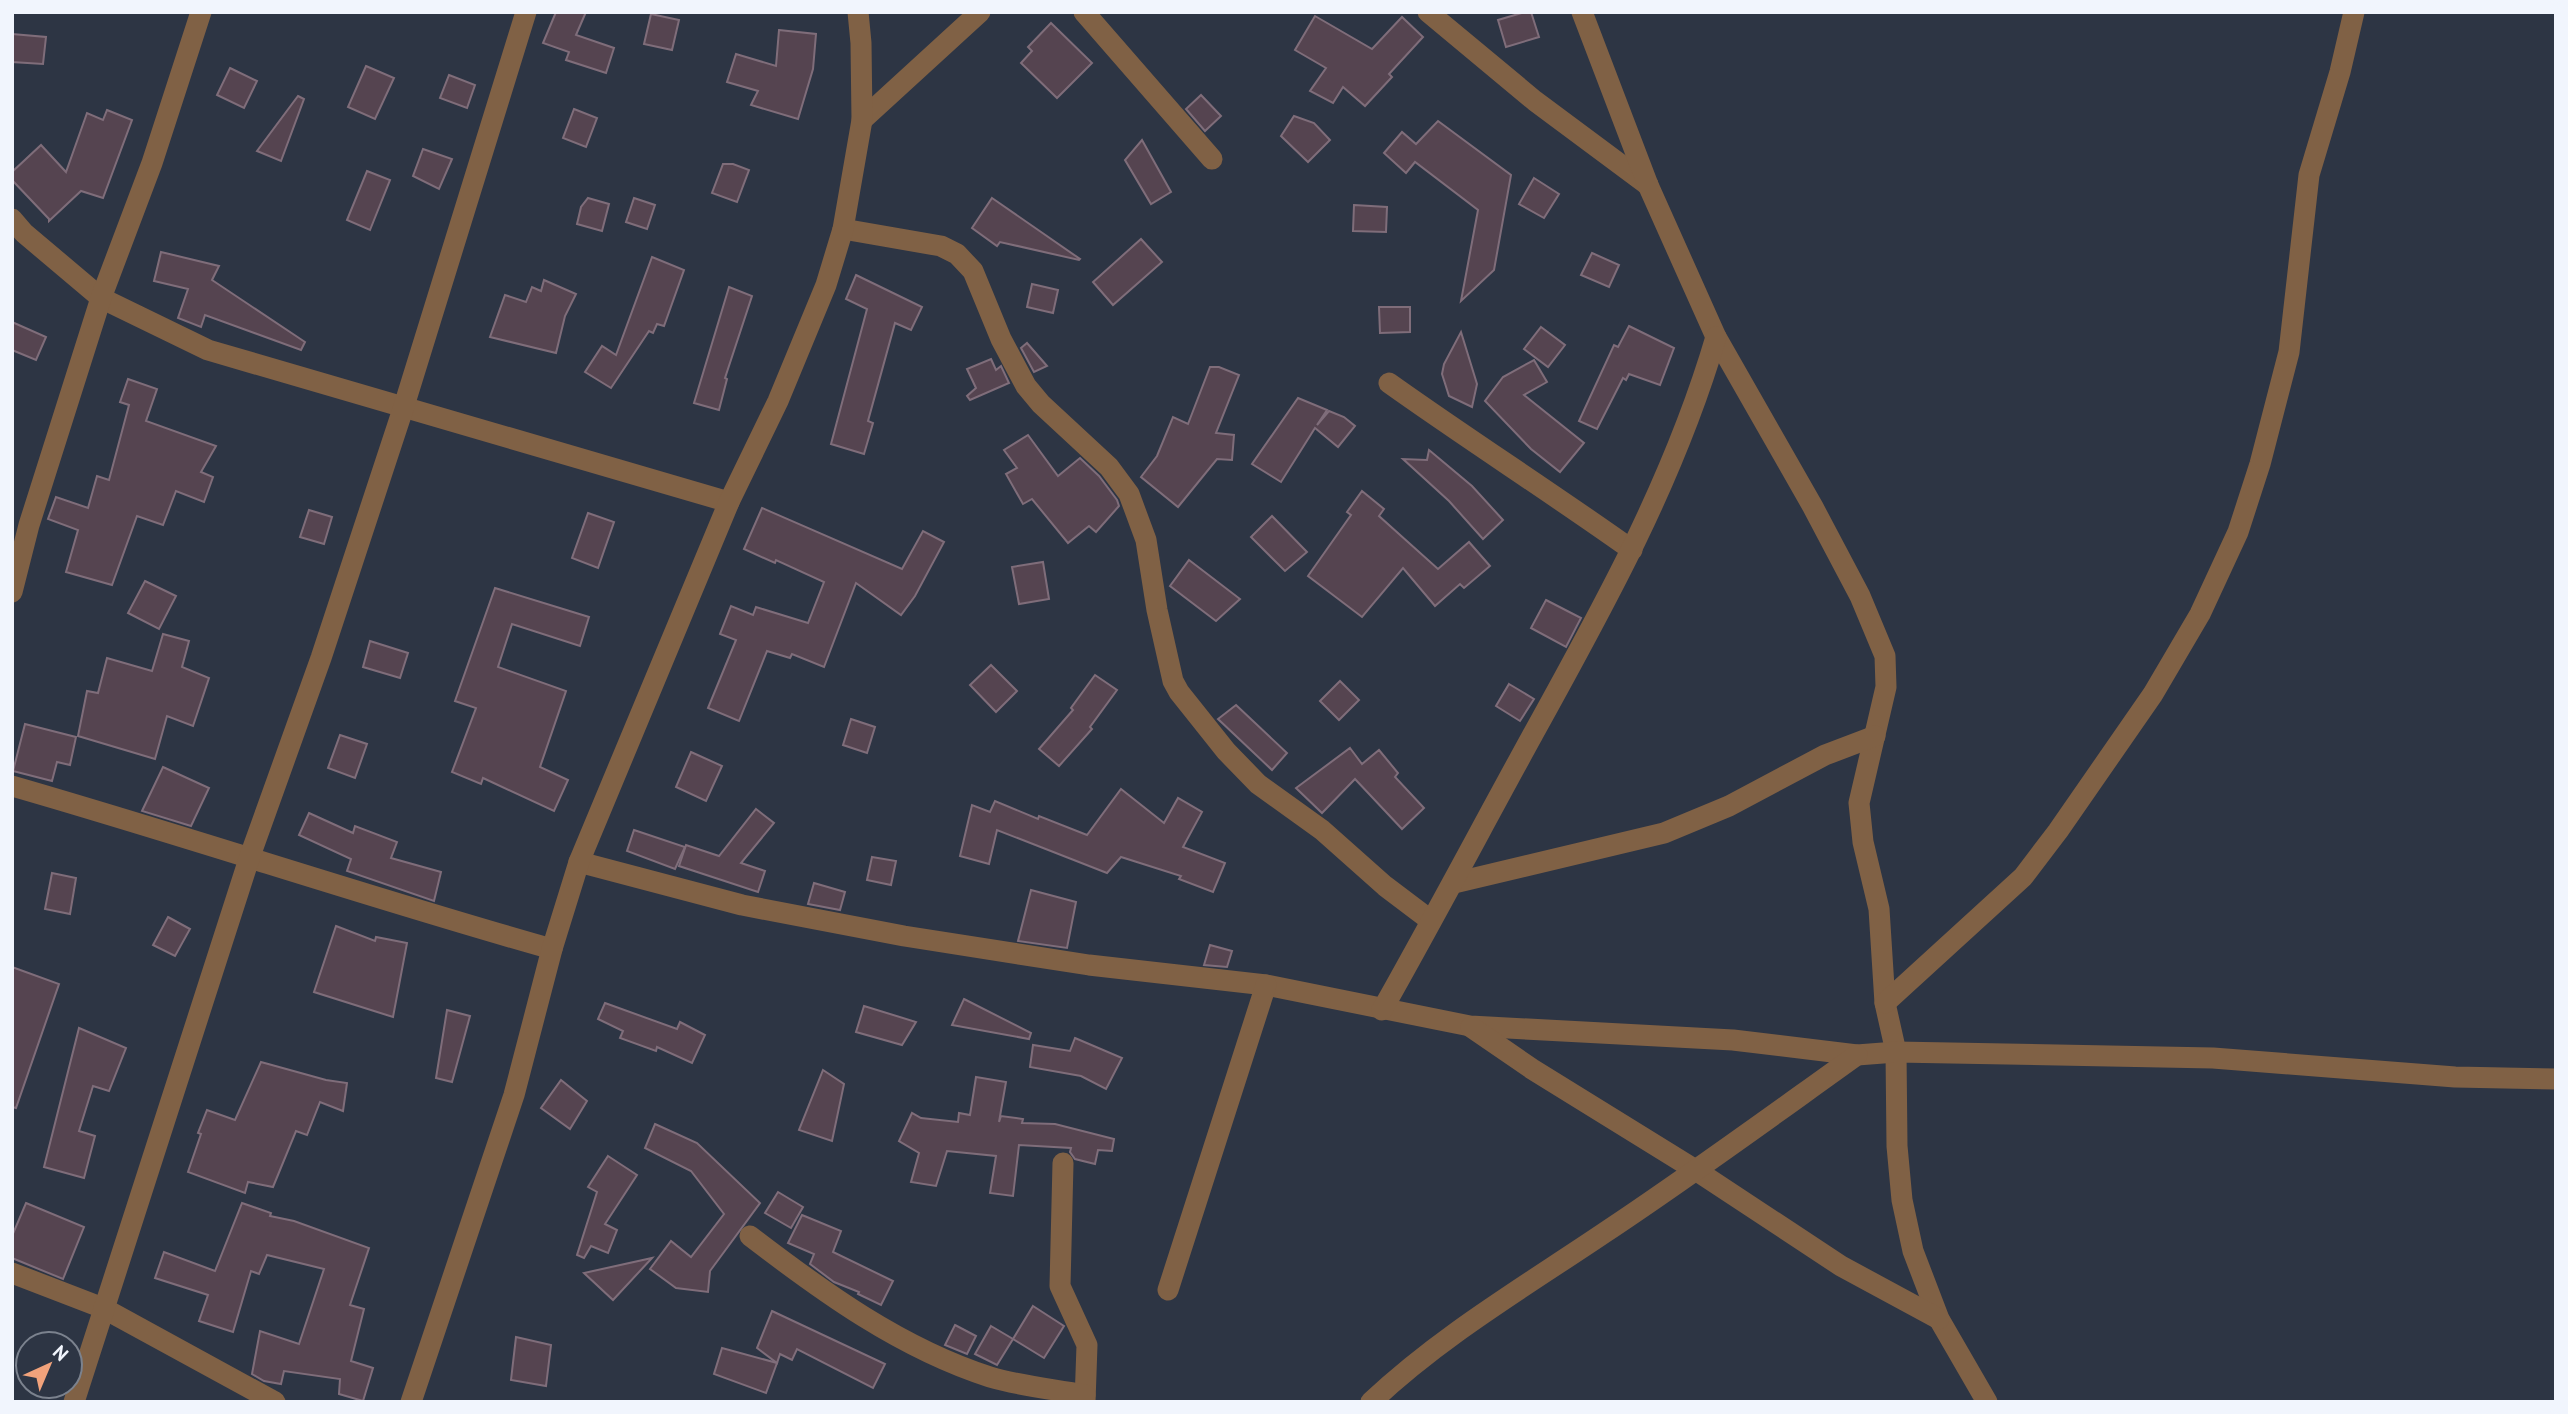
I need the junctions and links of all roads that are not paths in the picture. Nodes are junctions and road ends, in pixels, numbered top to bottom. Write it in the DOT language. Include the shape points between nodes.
graph roads {
  1 [pos="201,12"];
  2 [pos="526,12"];
  3 [pos="858,12"];
  4 [pos="979,12"];
  5 [pos="1084,12"];
  6 [pos="1428,12"];
  7 [pos="1582,12"];
  8 [pos="2354,12"];
  9 [pos="862,120"];
  10 [pos="1212,159"];
  11 [pos="1648,185"];
  12 [pos="12,219"];
  13 [pos="843,229"];
  14 [pos="102,298"];
  15 [pos="1716,337"];
  16 [pos="1390,383"];
  17 [pos="404,406"];
  18 [pos="729,502"];
  19 [pos="1632,550"];
  20 [pos="12,592"];
  21 [pos="1875,736"];
  22 [pos="12,786"];
  23 [pos="250,856"];
  24 [pos="579,862"];
  25 [pos="1454,883"];
  26 [pos="1430,920"];
  27 [pos="552,949"];
  28 [pos="1266,985"];
  29 [pos="1885,1003"];
  30 [pos="1382,1010"];
  31 [pos="1469,1026"];
  32 [pos="1896,1052"];
  33 [pos="1857,1055"];
  34 [pos="2556,1079"];
  35 [pos="1063,1163"];
  36 [pos="1697,1171"];
  37 [pos="750,1236"];
  38 [pos="12,1273"];
  39 [pos="1167,1290"];
  40 [pos="103,1308"];
  41 [pos="1938,1319"];
  42 [pos="1085,1398"];
  43 [pos="74,1402"];
  44 [pos="275,1402"];
  45 [pos="411,1402"];
  46 [pos="1371,1402"];
  47 [pos="1987,1402"];
  1 -- 14 [label="street"];
  2 -- 17 [label="street"];
  3 -- 9 [label="street"];
  4 -- 9 [label="street"];
  5 -- 10 [label="street"];
  6 -- 11 [label="street" via="1535,101"];
  7 -- 11 [label="street"];
  8 -- 29 [label="street" via="2309,174 2289,352 2280,390 2238,532 2200,614 2146,704 2022,877"];
  9 -- 13 [label="street"];
  11 -- 15 [label="street"];
  12 -- 14 [label="street"];
  13 -- 18 [label="street" via="826,285 788,377"];
  13 -- 26 [label="street" via="941,246 957,254 973,271 1026,386 1109,467 1129,494 1146,540 1157,610 1179,692 1258,784 1322,830"];
  14 -- 17 [label="street" via="208,350"];
  14 -- 20 [label="street"];
  15 -- 19 [label="street" via="1700,389"];
  15 -- 21 [label="street" via="1819,518 1885,656 1886,687"];
  16 -- 19 [label="street"];
  17 -- 18 [label="street"];
  17 -- 23 [label="street"];
  18 -- 24 [label="street"];
  19 -- 25 [label="street"];
  21 -- 25 [label="street" via="1825,755 1729,806 1664,833"];
  21 -- 29 [label="street" via="1859,803 1879,909"];
  22 -- 23 [label="street"];
  23 -- 27 [label="street" via="413,910"];
  23 -- 40 [label="street"];
  24 -- 27 [label="street"];
  24 -- 28 [label="street" via="743,905 904,936 1089,965"];
  25 -- 26 [label="street"];
  26 -- 30 [label="street"];
  27 -- 45 [label="street" via="514,1095"];
  28 -- 30 [label="street"];
  28 -- 39 [label="street"];
  29 -- 32 [label="street"];
  30 -- 31 [label="street"];
  31 -- 33 [label="street" via="1733,1040"];
  31 -- 36 [label="street"];
  32 -- 33 [label="street"];
  32 -- 34 [label="street" via="2213,1058 2455,1077"];
  32 -- 41 [label="street" via="1902,1200 1913,1251"];
  33 -- 36 [label="street"];
  35 -- 42 [label="street" via="1060,1286 1087,1345"];
  36 -- 41 [label="street" via="1841,1266"];
  36 -- 46 [label="street" via="1519,1287 1401,1374"];
  37 -- 42 [label="street" via="809,1281 926,1353 992,1377"];
  38 -- 40 [label="street"];
  40 -- 43 [label="street"];
  40 -- 44 [label="street"];
  41 -- 47 [label="street"];
}
